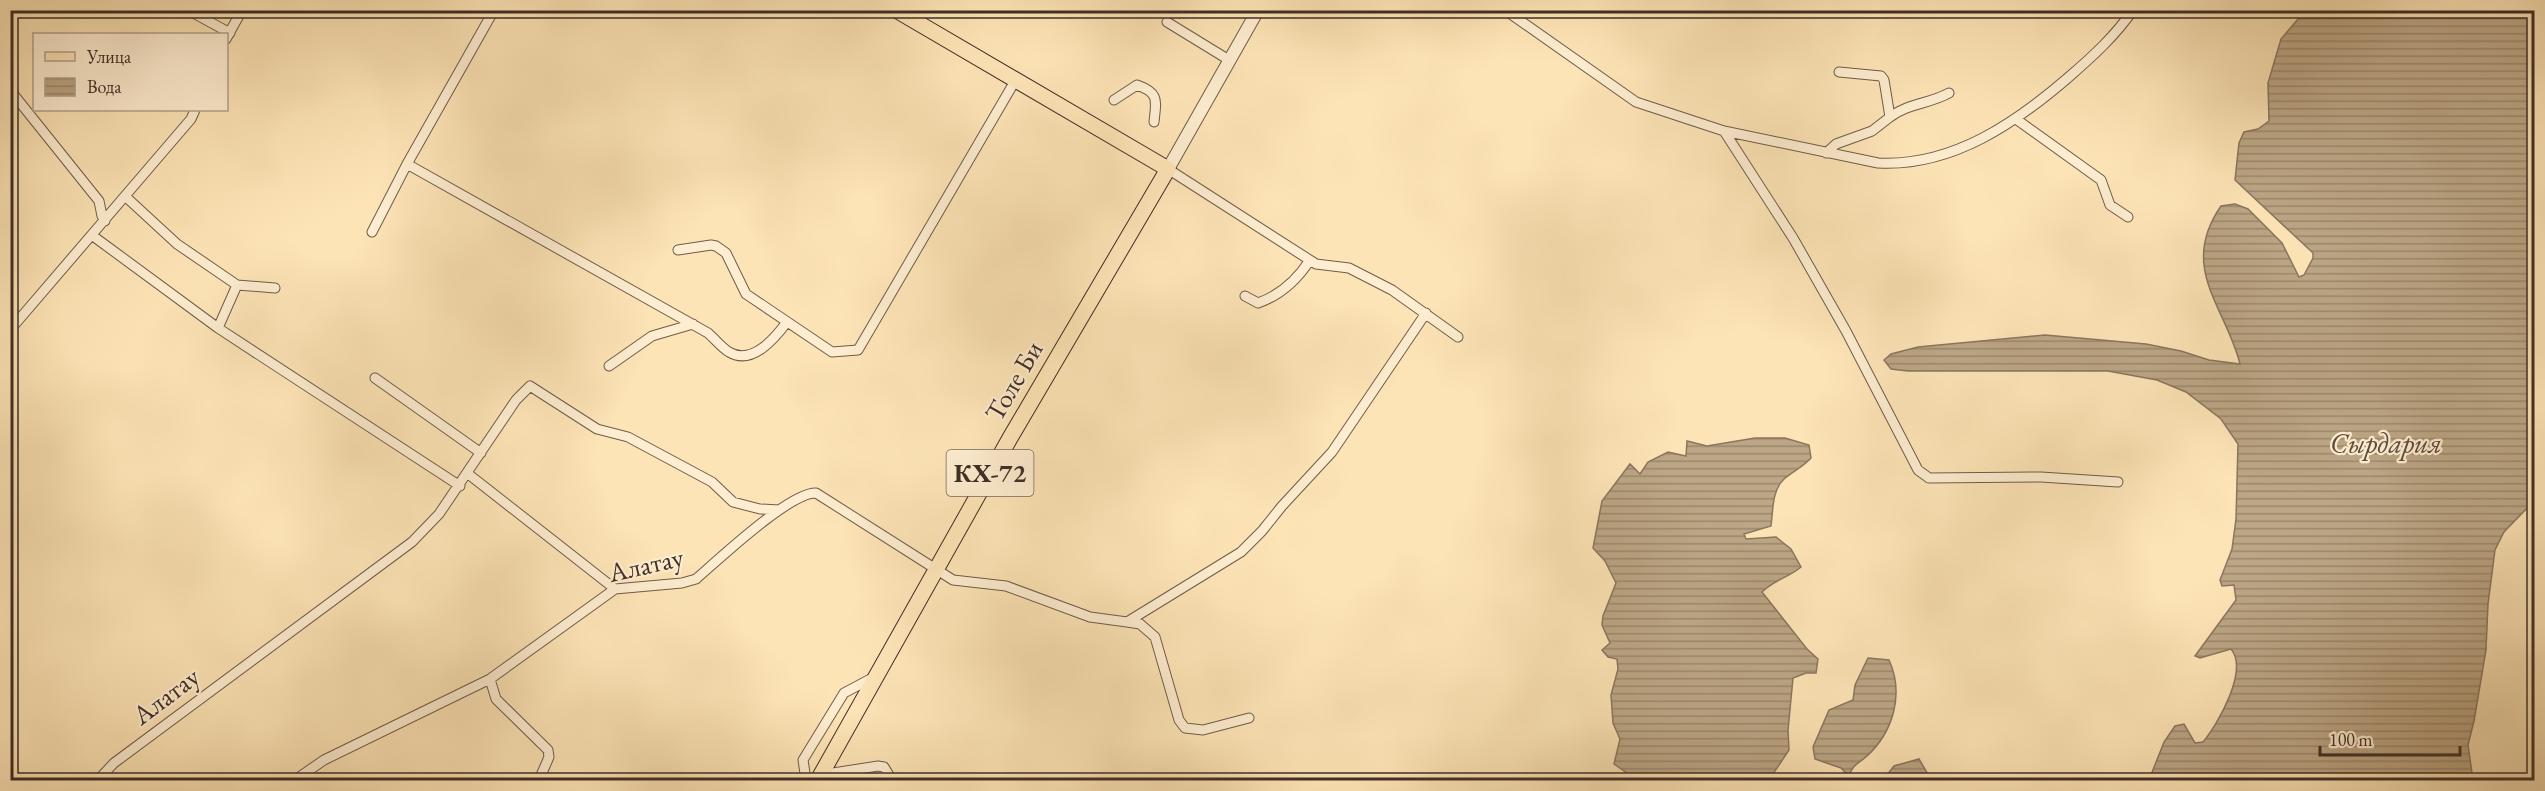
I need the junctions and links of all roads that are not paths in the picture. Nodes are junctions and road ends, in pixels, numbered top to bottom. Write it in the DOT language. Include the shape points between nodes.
graph roads {
  1 [pos="188,10"];
  2 [pos="242,10"];
  3 [pos="494,10"];
  4 [pos="896,10"];
  5 [pos="1258,10"];
  6 [pos="1505,10"];
  7 [pos="2133,10"];
  8 [pos="1167,22"];
  9 [pos="223,33"];
  10 [pos="228,36"];
  11 [pos="1229,60"];
  12 [pos="1839,72"];
  13 [pos="1015,81"];
  14 [pos="10,90"];
  15 [pos="1948,93"];
  16 [pos="1114,100"];
  17 [pos="195,111"];
  18 [pos="1890,117"];
  19 [pos="2016,120"];
  20 [pos="1154,122"];
  21 [pos="1724,131"];
  22 [pos="1826,153"];
  23 [pos="407,164"];
  24 [pos="1168,169"];
  25 [pos="126,197"];
  26 [pos="2128,217"];
  27 [pos="105,221"];
  28 [pos="372,232"];
  29 [pos="93,236"];
  30 [pos="678,250"];
  31 [pos="1310,260"];
  32 [pos="237,285"];
  33 [pos="275,288"];
  34 [pos="1245,296"];
  35 [pos="1426,313"];
  36 [pos="788,322"];
  37 [pos="693,324"];
  38 [pos="218,328"];
  39 [pos="10,330"];
  40 [pos="1458,338"];
  41 [pos="609,366"];
  42 [pos="375,378"];
  43 [pos="481,453"];
  44 [pos="467,472"];
  45 [pos="2118,482"];
  46 [pos="460,486"];
  47 [pos="779,510"];
  48 [pos="935,571"];
  49 [pos="615,589"];
  50 [pos="1127,622"];
  51 [pos="878,675"];
  52 [pos="490,679"];
  53 [pos="1249,718"];
  54 [pos="825,774"];
  55 [pos="99,780"];
  56 [pos="294,780"];
  57 [pos="538,780"];
  58 [pos="806,780"];
  59 [pos="847,780"];
  60 [pos="892,780"];
  1 -- 9 [label="street"];
  2 -- 10 [label="street"];
  3 -- 23 [label="street"];
  4 -- 13 [label="main road"];
  5 -- 11 [label="street, Толе Би"];
  6 -- 21 [label="street" via="1636,102"];
  7 -- 19 [label="street" via="2098,52"];
  8 -- 11 [label="street"];
  11 -- 24 [label="street, Толе Би"];
  12 -- 18 [label="street" via="1881,76"];
  13 -- 24 [label="main road"];
  13 -- 36 [label="street" via="858,350 832,352"];
  14 -- 27 [label="street" via="99,201"];
  15 -- 18 [label="street" via="1902,108"];
  16 -- 20 [label="street" via="1137,84 1155,95"];
  17 -- 25 [label="street"];
  18 -- 22 [label="street" via="1872,131 1836,144"];
  19 -- 22 [label="street" via="1950,153 1912,163 1878,164"];
  19 -- 26 [label="street" via="2101,180 2110,204"];
  21 -- 22 [label="street"];
  21 -- 45 [label="street" via="1793,238 1918,470 1929,478 2041,477"];
  23 -- 28 [label="street"];
  23 -- 37 [label="street"];
  24 -- 31 [label="street"];
  24 -- 48 [label="main road, Толе Би / КХ-72"];
  25 -- 27 [label="street"];
  25 -- 32 [label="street" via="177,244"];
  27 -- 29 [label="street"];
  29 -- 38 [label="street"];
  29 -- 39 [label="street"];
  30 -- 36 [label="street" via="711,245 723,250 746,294"];
  31 -- 34 [label="street" via="1299,278 1282,290 1258,303"];
  31 -- 35 [label="street" via="1319,265 1349,268"];
  32 -- 33 [label="street"];
  32 -- 38 [label="street"];
  35 -- 40 [label="street"];
  35 -- 50 [label="street" via="1332,452 1262,531 1241,552"];
  36 -- 37 [label="street" via="773,341 744,356 732,354"];
  37 -- 41 [label="street" via="652,336"];
  38 -- 46 [label="street"];
  42 -- 43 [label="street"];
  43 -- 44 [label="street, Алатау"];
  43 -- 47 [label="street, Алатау" via="516,400 530,386 597,429 628,437 712,482 734,502"];
  44 -- 46 [label="street, Алатау"];
  44 -- 49 [label="street"];
  46 -- 55 [label="street, Алатау" via="412,542 114,763"];
  47 -- 48 [label="street, Алатау" via="800,495 816,493"];
  47 -- 49 [label="street, Алатау" via="696,579"];
  48 -- 50 [label="street, Алатау" via="953,580 1006,586 1090,617"];
  48 -- 51 [label="main road, Толе Би / КХ-72"];
  49 -- 52 [label="street, Алатау"];
  50 -- 53 [label="street, Алатау" via="1140,624 1155,637 1179,720 1185,728 1203,730"];
  51 -- 54 [label="main road, Толе Би / КХ-72"];
  51 -- 58 [label="street" via="844,693 803,760"];
  52 -- 56 [label="street, Алатау" via="324,760"];
  52 -- 57 [label="street" via="496,699 548,750 549,757"];
  54 -- 59 [label="street"];
  54 -- 60 [label="street" via="878,766 884,767"];
}
